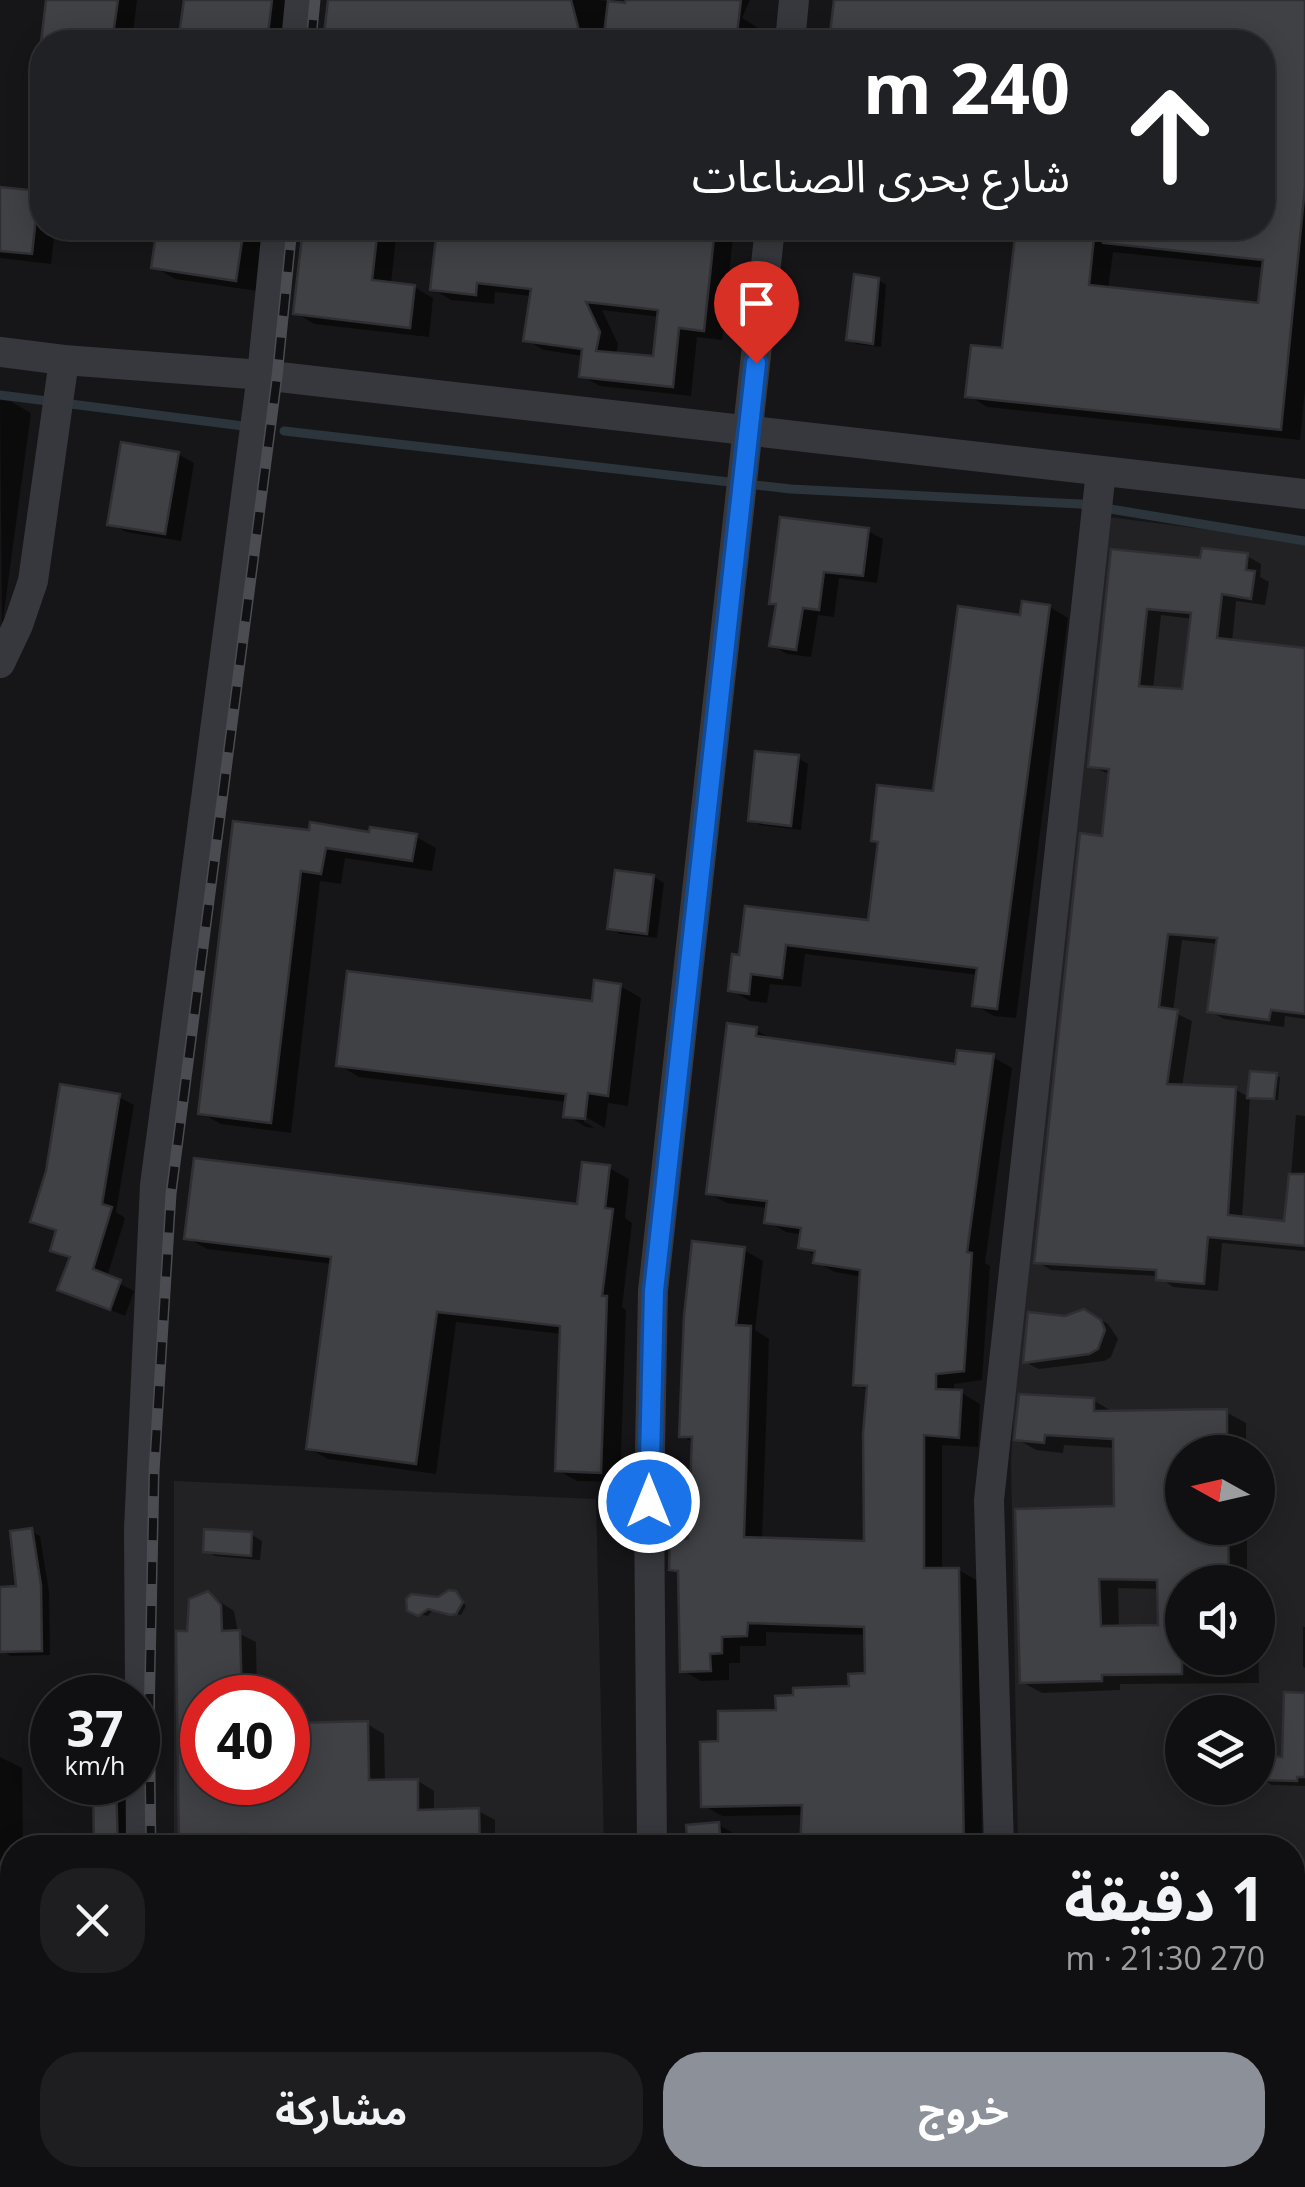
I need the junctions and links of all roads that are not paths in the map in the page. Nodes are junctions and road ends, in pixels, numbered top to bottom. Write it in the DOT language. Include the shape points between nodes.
graph roads {
  1 [pos="300,0"];
  2 [pos="794,0"];
  3 [pos="297,30"];
  4 [pos="791,30"];
  5 [pos="276,240"];
  6 [pos="769,240"];
  7 [pos="0,352"];
  8 [pos="262,376"];
  9 [pos="60,388"];
  10 [pos="749,431"];
  11 [pos="1100,484"];
  12 [pos="1305,494"];
  13 [pos="0,663"];
  14 [pos="141,1835"];
  15 [pos="652,1835"];
  16 [pos="999,1835"];
  1 -- 3 [label="street"];
  2 -- 4 [label="street"];
  5 -- 8 [label="street"];
  6 -- 10 [label="street"];
  7 -- 9 [label="street"];
  8 -- 9 [label="street"];
  8 -- 10 [label="street"];
  8 -- 14 [label="street" via="155,1184 139,1529"];
  9 -- 13 [label="street" via="33,582"];
  10 -- 11 [label="street"];
  10 -- 15 [label="street" via="654,1291"];
  11 -- 12 [label="street"];
  11 -- 16 [label="street" via="989,1500"];
}
